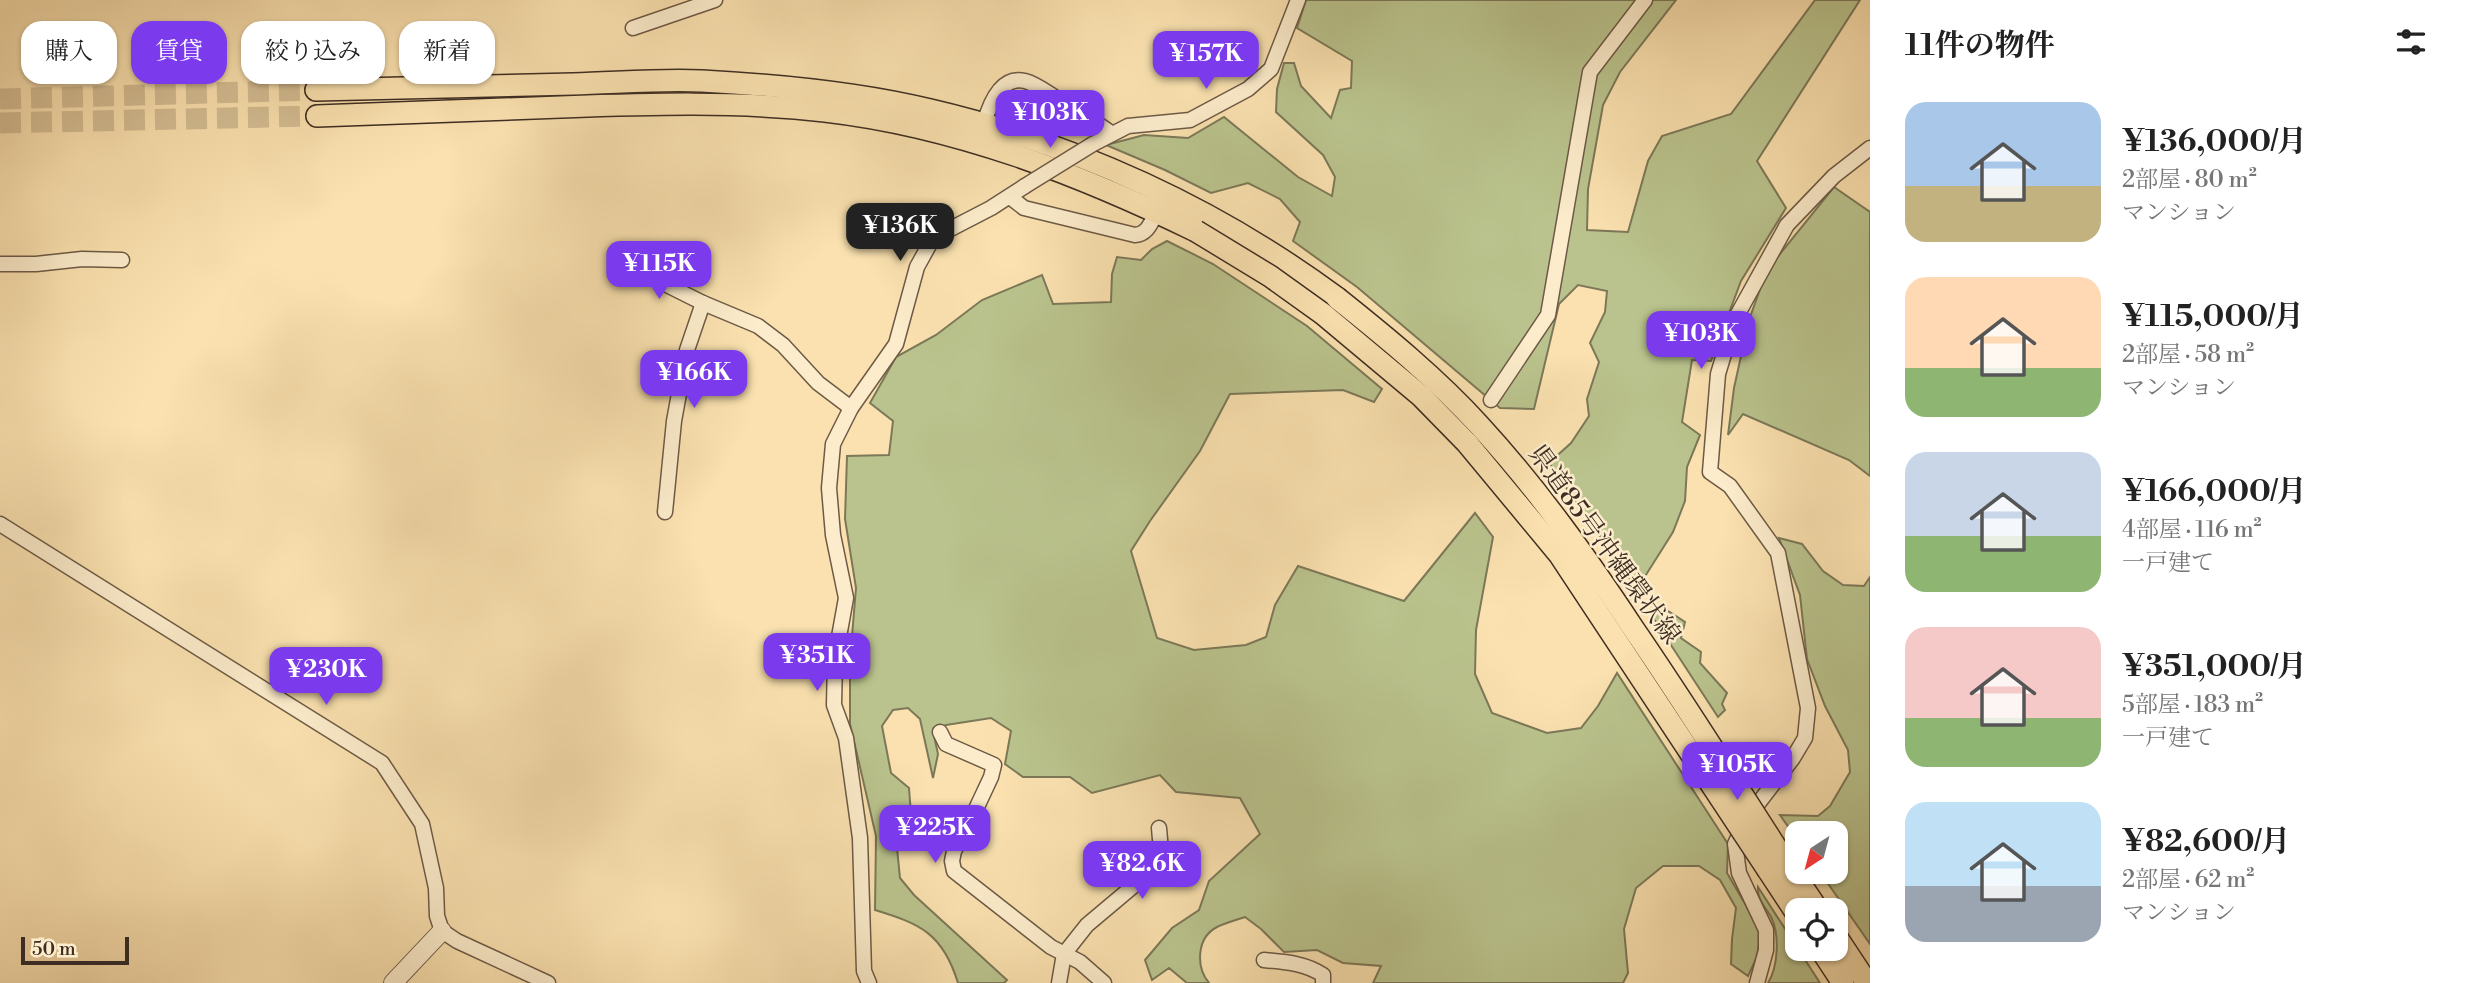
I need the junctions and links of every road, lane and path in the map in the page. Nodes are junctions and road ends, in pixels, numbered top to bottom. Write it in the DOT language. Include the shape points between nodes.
graph roads {
  1 [pos="715,0"];
  2 [pos="1298,0"];
  3 [pos="1645,0"];
  4 [pos="633,28"];
  5 [pos="316,90"];
  6 [pos="317,116"];
  7 [pos="974,122"];
  8 [pos="1111,133"];
  9 [pos="1870,148"];
  10 [pos="1010,197"];
  11 [pos="1157,212"];
  12 [pos="122,260"];
  13 [pos="0,264"];
  14 [pos="631,267"];
  15 [pos="703,303"];
  16 [pos="1491,400"];
  17 [pos="851,408"];
  18 [pos="665,512"];
  19 [pos="0,524"];
  20 [pos="940,732"];
  21 [pos="1159,828"];
  22 [pos="1774,862"];
  23 [pos="1790,898"];
  24 [pos="1807,898"];
  25 [pos="442,930"];
  26 [pos="1064,954"];
  27 [pos="1264,960"];
  28 [pos="1835,961"];
  29 [pos="1844,961"];
  30 [pos="393,983"];
  31 [pos="548,983"];
  32 [pos="869,983"];
  33 [pos="1059,983"];
  34 [pos="1104,983"];
  35 [pos="1323,983"];
  36 [pos="1757,983"];
  37 [pos="1843,983"];
  38 [pos="1867,983"];
  1 -- 4 [label="street"];
  2 -- 8 [label="street" via="1271,69 1248,89 1190,120 1128,126"];
  3 -- 16 [label="street" via="1590,72 1548,315"];
  5 -- 7 [label="main road, 県道85号沖縄環状線" via="699,81 880,100"];
  6 -- 11 [label="main road, 県道85号沖縄環状線" via="702,103 826,111 945,135 1034,161"];
  7 -- 8 [label="street" via="1003,87 1024,80"];
  7 -- 22 [label="main road, 県道85号沖縄環状線, bridge" via="1104,167 1245,236 1337,298 1435,380 1528,480 1582,551 1687,708"];
  8 -- 10 [label="street, bridge"];
  9 -- 36 [label="street" via="1834,176 1787,225 1734,321 1718,374 1710,472 1730,486 1778,553 1808,708 1805,738 1747,818 1735,844 1738,873 1766,930"];
  10 -- 11 [label="street" via="1024,208 1135,234 1146,231"];
  10 -- 17 [label="street" via="933,239 917,267 896,344"];
  11 -- 22 [label="main road, 県道85号沖縄環状線, bridge" via="1270,276 1323,314 1422,396 1467,443 1559,554"];
  12 -- 13 [label="street"];
  14 -- 15 [label="street"];
  15 -- 17 [label="street" via="758,326"];
  15 -- 18 [label="street" via="687,350 674,421"];
  17 -- 32 [label="street" via="833,444 829,488 846,598 835,659 834,705 846,738 860,838 864,971"];
  19 -- 25 [label="street" via="382,763 422,824"];
  20 -- 26 [label="street" via="946,744 994,765 954,851 954,871"];
  21 -- 26 [label="street" via="1162,862 1087,925"];
  22 -- 23 [label="main road, 県道85号沖縄環状線"];
  22 -- 24 [label="main road, 県道85号沖縄環状線"];
  25 -- 30 [label="street"];
  25 -- 31 [label="street" via="465,946"];
  26 -- 33 [label="street"];
  26 -- 34 [label="street"];
  27 -- 35 [label="street" via="1313,968 1323,975"];
  28 -- 37 [label="main road"];
  29 -- 38 [label="main road"];
}
